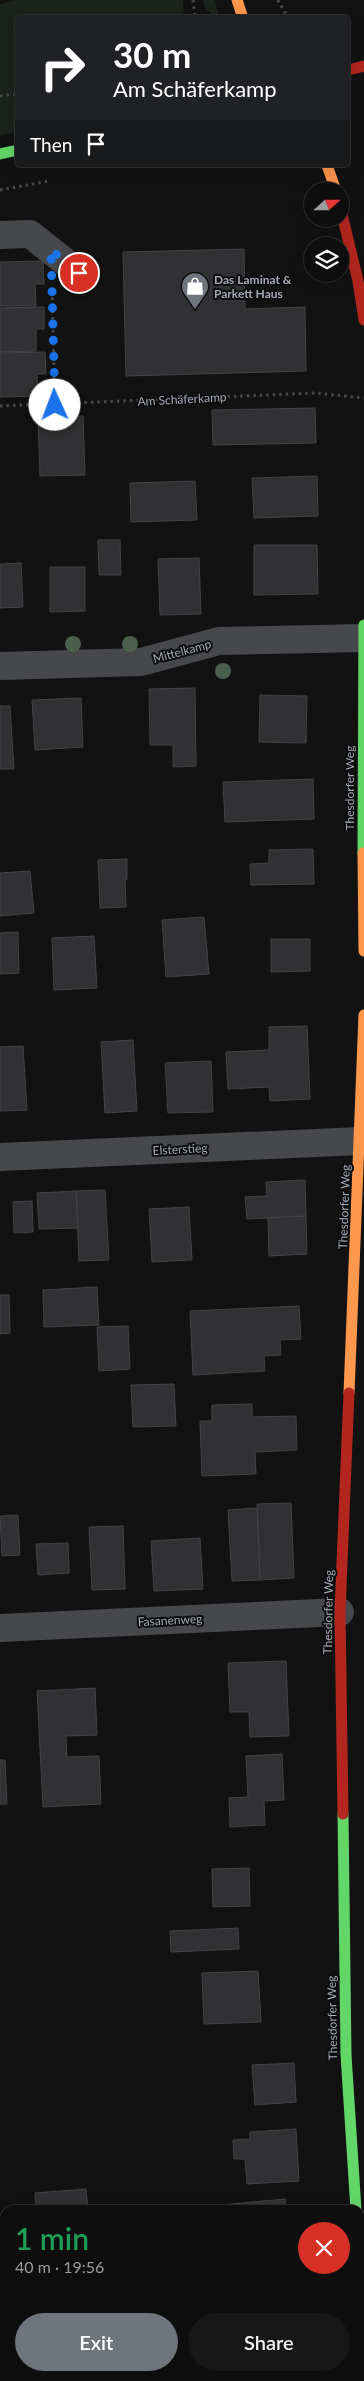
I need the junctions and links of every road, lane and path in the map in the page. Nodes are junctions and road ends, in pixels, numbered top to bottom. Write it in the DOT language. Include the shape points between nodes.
graph roads {
  1 [pos="193,0"];
  2 [pos="237,0"];
  3 [pos="278,0"];
  4 [pos="195,15"];
  5 [pos="242,15"];
  6 [pos="286,15"];
  7 [pos="364,66"];
  8 [pos="350,70"];
  9 [pos="15,94"];
  10 [pos="0,96"];
  11 [pos="15,151"];
  12 [pos="0,154"];
  13 [pos="328,167"];
  14 [pos="49,181"];
  15 [pos="333,182"];
  16 [pos="0,190"];
  17 [pos="345,228"];
  18 [pos="0,235"];
  19 [pos="51,250"];
  20 [pos="79,273"];
  21 [pos="364,320"];
  22 [pos="364,398"];
  23 [pos="55,405"];
  24 [pos="0,406"];
  25 [pos="364,625"];
  26 [pos="364,638"];
  27 [pos="0,666"];
  28 [pos="364,951"];
  29 [pos="364,1015"];
  30 [pos="360,1141"];
  31 [pos="0,1157"];
  32 [pos="340,1612"];
  33 [pos="0,1628"];
  34 [pos="356,2205"];
  1 -- 4 [label="path"];
  2 -- 5 [label="street"];
  3 -- 6 [label="path"];
  7 -- 8 [label="street"];
  9 -- 10 [label="path"];
  11 -- 12 [label="street"];
  13 -- 15 [label="street"];
  14 -- 16 [label="path"];
  17 -- 21 [label="street"];
  18 -- 19 [label="street" via="30,234"];
  19 -- 20 [label="street"];
  19 -- 23 [label="path"];
  22 -- 23 [label="path, Am Schäferkamp" via="315,392"];
  23 -- 24 [label="path, Am Schäferkamp"];
  25 -- 26 [label="street, Thesdorfer Weg"];
  26 -- 27 [label="street, Mittelkamp" via="219,641 141,662"];
  26 -- 28 [label="street, Thesdorfer Weg"];
  29 -- 30 [label="street, Thesdorfer Weg"];
  30 -- 31 [label="street, Elsterstieg"];
  30 -- 32 [label="street, Thesdorfer Weg"];
  32 -- 33 [label="street, Fasanenweg"];
  32 -- 34 [label="street, Thesdorfer Weg" via="346,2056"];
}
